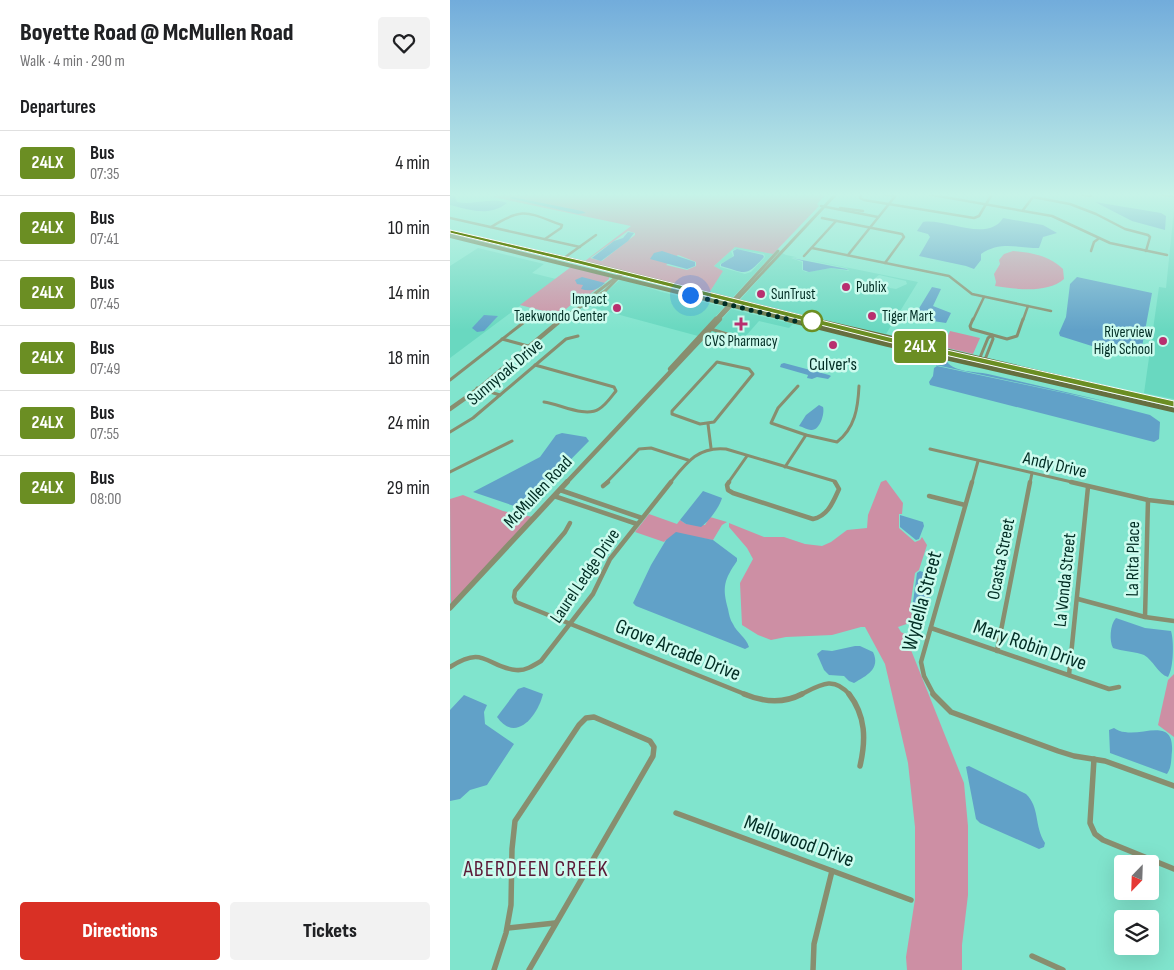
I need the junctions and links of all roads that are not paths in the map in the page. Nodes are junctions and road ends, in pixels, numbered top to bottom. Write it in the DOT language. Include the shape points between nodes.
graph roads {
  1 [pos="464,239"];
  2 [pos="482,239"];
  3 [pos="546,239"];
  4 [pos="590,239"];
  5 [pos="791,239"];
  6 [pos="820,239"];
  7 [pos="861,239"];
  8 [pos="901,239"];
  9 [pos="1098,239"];
  10 [pos="1099,239"];
  11 [pos="1149,239"];
  12 [pos="580,247"];
  13 [pos="812,248"];
  14 [pos="1092,251"];
  15 [pos="1146,252"];
  16 [pos="848,255"];
  17 [pos="1167,255"];
  18 [pos="804,256"];
  19 [pos="564,258"];
  20 [pos="885,263"];
  21 [pos="621,275"];
  22 [pos="984,297"];
  23 [pos="732,304"];
  24 [pos="1028,306"];
  25 [pos="1051,311"];
  26 [pos="523,322"];
  27 [pos="807,324"];
  28 [pos="711,329"];
  29 [pos="849,330"];
  30 [pos="992,335"];
  31 [pos="578,336"];
  32 [pos="857,337"];
  33 [pos="502,339"];
  34 [pos="774,340"];
  35 [pos="528,346"];
  36 [pos="931,354"];
  37 [pos="982,361"];
  38 [pos="535,365"];
  39 [pos="669,373"];
  40 [pos="450,380"];
  41 [pos="798,386"];
  42 [pos="859,386"];
  43 [pos="478,388"];
  44 [pos="1075,388"];
  45 [pos="500,395"];
  46 [pos="544,402"];
  47 [pos="1165,402"];
  48 [pos="1174,404"];
  49 [pos="450,409"];
  50 [pos="1174,410"];
  51 [pos="708,424"];
  52 [pos="450,432"];
  53 [pos="806,435"];
  54 [pos="512,441"];
  55 [pos="711,448"];
  56 [pos="930,449"];
  57 [pos="747,456"];
  58 [pos="688,460"];
  59 [pos="978,461"];
  60 [pos="785,467"];
  61 [pos="450,472"];
  62 [pos="1032,473"];
  63 [pos="603,486"];
  64 [pos="1088,486"];
  65 [pos="560,490"];
  66 [pos="554,496"];
  67 [pos="929,496"];
  68 [pos="1148,500"];
  69 [pos="1174,503"];
  70 [pos="965,505"];
  71 [pos="642,518"];
  72 [pos="570,523"];
  73 [pos="637,524"];
  74 [pos="1078,599"];
  75 [pos="450,608"];
  76 [pos="1145,617"];
  77 [pos="1174,621"];
  78 [pos="570,624"];
  79 [pos="931,628"];
  80 [pos="997,651"];
  81 [pos="450,667"];
  82 [pos="1069,675"];
  83 [pos="1119,687"];
  84 [pos="1094,759"];
  85 [pos="860,766"];
  86 [pos="1174,786"];
  87 [pos="676,813"];
  88 [pos="1174,869"];
  89 [pos="832,871"];
  90 [pos="910,900"];
  91 [pos="554,923"];
  92 [pos="508,928"];
  93 [pos="1032,956"];
  94 [pos="494,970"];
  95 [pos="529,970"];
  96 [pos="813,970"];
  97 [pos="1063,970"];
  1 -- 21 [label="main road"];
  2 -- 19 [label="main road"];
  3 -- 12 [label="street"];
  4 -- 12 [label="street"];
  5 -- 23 [label="street, McMullen Road"];
  6 -- 13 [label="street"];
  7 -- 16 [label="street"];
  8 -- 20 [label="street"];
  9 -- 14 [label="street"];
  10 -- 15 [label="street"];
  11 -- 15 [label="street"];
  12 -- 19 [label="street"];
  13 -- 16 [label="street"];
  13 -- 18 [label="street"];
  15 -- 17 [label="street"];
  16 -- 20 [label="street"];
  19 -- 21 [label="main road"];
  20 -- 22 [label="street" via="950,276 971,294"];
  21 -- 23 [label="main road"];
  21 -- 35 [label="street" via="601,294"];
  22 -- 24 [label="street"];
  22 -- 30 [label="street" via="970,328"];
  23 -- 27 [label="main road"];
  23 -- 28 [label="street, McMullen Road"];
  23 -- 29 [label="main road"];
  23 -- 39 [label="street, McMullen Road"];
  24 -- 25 [label="street"];
  24 -- 30 [label="street" via="1016,337"];
  26 -- 33 [label="street"];
  27 -- 29 [label="main road"];
  27 -- 32 [label="main road"];
  28 -- 34 [label="street" via="766,346"];
  28 -- 39 [label="street, McMullen Road"];
  29 -- 32 [label="main road"];
  29 -- 37 [label="main road"];
  30 -- 37 [label="street"];
  31 -- 38 [label="street, Sunnyoak Drive" via="566,340"];
  32 -- 36 [label="main road"];
  33 -- 35 [label="street"];
  33 -- 40 [label="street"];
  35 -- 43 [label="street"];
  36 -- 37 [label="main road"];
  36 -- 44 [label="main road"];
  37 -- 47 [label="main road"];
  38 -- 45 [label="street, Sunnyoak Drive"];
  38 -- 46 [label="street" via="614,387 616,391 598,410 588,412"];
  39 -- 65 [label="street, McMullen Road"];
  41 -- 53 [label="street" via="771,418 771,423"];
  42 -- 53 [label="street" via="859,407 843,438 830,442"];
  43 -- 45 [label="street"];
  43 -- 49 [label="street"];
  44 -- 47 [label="main road" via="1091,388 1160,404"];
  44 -- 50 [label="main road"];
  45 -- 52 [label="street, Sunnyoak Drive"];
  47 -- 48 [label="main road"];
  51 -- 51 [label="street" via="677,417 672,411 714,364 723,362 753,371 754,374 719,418"];
  51 -- 55 [label="street"];
  53 -- 60 [label="street"];
  54 -- 61 [label="street"];
  55 -- 57 [label="street"];
  55 -- 58 [label="street, Laurel Ledge Drive"];
  56 -- 59 [label="street, Andy Drive"];
  57 -- 60 [label="street"];
  57 -- 60 [label="street" via="727,485 728,490 813,519 821,518 839,489 838,485 834,481"];
  58 -- 63 [label="street" via="651,448 639,449"];
  58 -- 71 [label="street, Laurel Ledge Drive"];
  59 -- 62 [label="street, Andy Drive"];
  59 -- 70 [label="street, Wydella Street"];
  62 -- 64 [label="street, Andy Drive"];
  62 -- 80 [label="street, Ocasta Street"];
  64 -- 68 [label="street, Andy Drive"];
  64 -- 74 [label="street, La Vonda Street"];
  65 -- 66 [label="street, McMullen Road"];
  65 -- 71 [label="street, Laurel Ledge Drive"];
  66 -- 73 [label="street, Laurel Ledge Drive"];
  66 -- 75 [label="street, McMullen Road"];
  67 -- 70 [label="street"];
  68 -- 69 [label="street, Andy Drive"];
  68 -- 76 [label="street, La Rita Place"];
  70 -- 79 [label="street, Wydella Street"];
  71 -- 73 [label="street, Laurel Ledge Drive"];
  72 -- 78 [label="street, Grove Arcade Drive" via="566,532 515,591 514,598 516,602"];
  73 -- 78 [label="street, Laurel Ledge Drive" via="610,559 593,594"];
  74 -- 76 [label="street"];
  74 -- 82 [label="street, La Vonda Street"];
  76 -- 77 [label="street"];
  78 -- 81 [label="street, Laurel Ledge Drive" via="541,661 533,666 512,670 479,657 467,658"];
  78 -- 85 [label="street, Grove Arcade Drive" via="770,702 786,701 829,683 838,685 856,704 864,729"];
  79 -- 80 [label="street, Mary Robin Drive"];
  79 -- 84 [label="street, Wydella Street" via="921,662 942,707 1058,751"];
  80 -- 82 [label="street, Mary Robin Drive"];
  82 -- 83 [label="street, Mary Robin Drive" via="1109,689"];
  84 -- 86 [label="street, Wydella Street"];
  84 -- 88 [label="street" via="1090,823 1095,834"];
  87 -- 89 [label="street, Mellowood Drive"];
  89 -- 90 [label="street, Mellowood Drive"];
  89 -- 96 [label="street" via="814,944"];
  91 -- 92 [label="street"];
  91 -- 92 [label="street" via="653,756 654,746 650,741 594,717 586,718 579,725 515,821"];
  91 -- 95 [label="street"];
  92 -- 94 [label="street"];
  93 -- 97 [label="street"];
}
